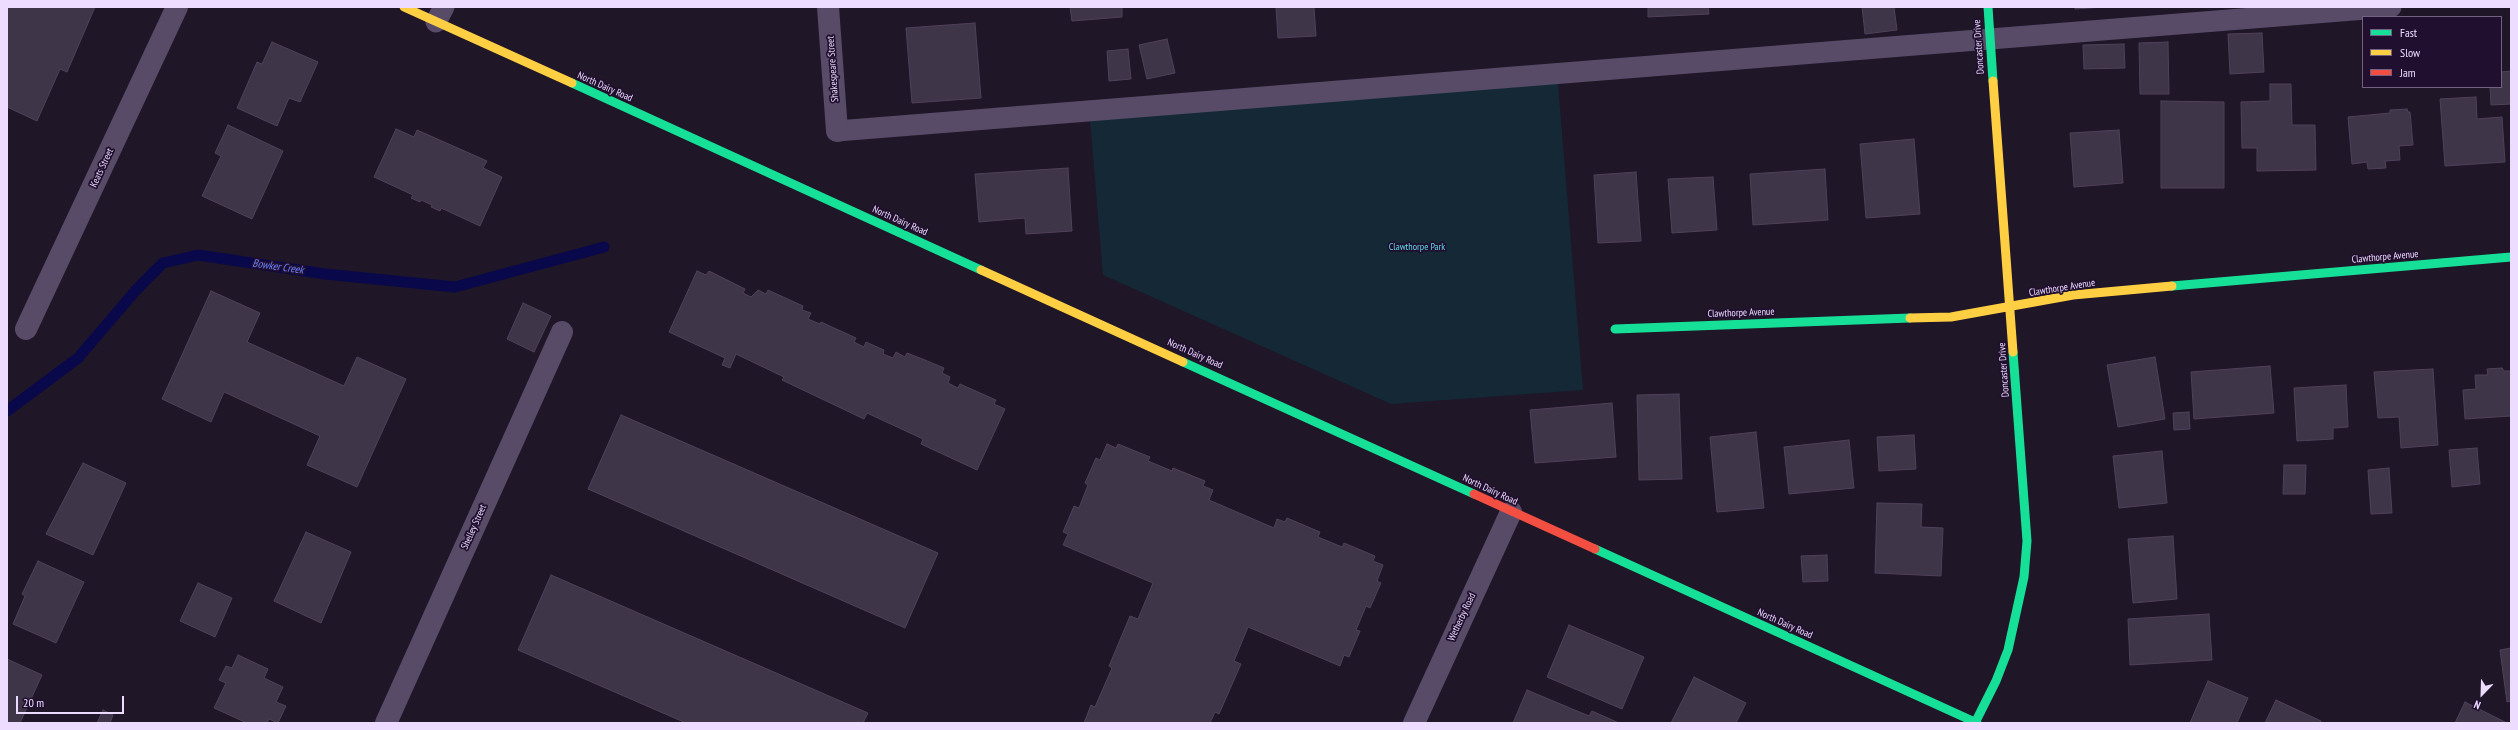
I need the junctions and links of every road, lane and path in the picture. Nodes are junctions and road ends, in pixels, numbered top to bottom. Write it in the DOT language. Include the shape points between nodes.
graph roads {
  1 [pos="177,7"];
  2 [pos="404,7"];
  3 [pos="828,7"];
  4 [pos="1988,7"];
  5 [pos="2391,7"];
  6 [pos="440,14"];
  7 [pos="1990,39"];
  8 [pos="837,131"];
  9 [pos="2511,257"];
  10 [pos="2010,308"];
  11 [pos="26,329"];
  12 [pos="1615,329"];
  13 [pos="562,332"];
  14 [pos="1511,512"];
  15 [pos="386,723"];
  16 [pos="1414,723"];
  17 [pos="1976,723"];
  1 -- 11 [label="street, Keats Street"];
  2 -- 6 [label="street, North Dairy Road"];
  3 -- 8 [label="street, Shakespeare Street"];
  4 -- 7 [label="street, Doncaster Drive"];
  5 -- 7 [label="lane"];
  6 -- 14 [label="street, North Dairy Road"];
  7 -- 8 [label="lane"];
  7 -- 10 [label="street, Doncaster Drive"];
  9 -- 10 [label="street, Clawthorpe Avenue" via="2073,295"];
  10 -- 12 [label="street, Clawthorpe Avenue" via="1951,317"];
  10 -- 17 [label="street, Doncaster Drive" via="2027,541 2024,577 2008,650"];
  13 -- 15 [label="street, Shelley Street"];
  14 -- 16 [label="street, Wetherby Road"];
  14 -- 17 [label="street, North Dairy Road"];
}
